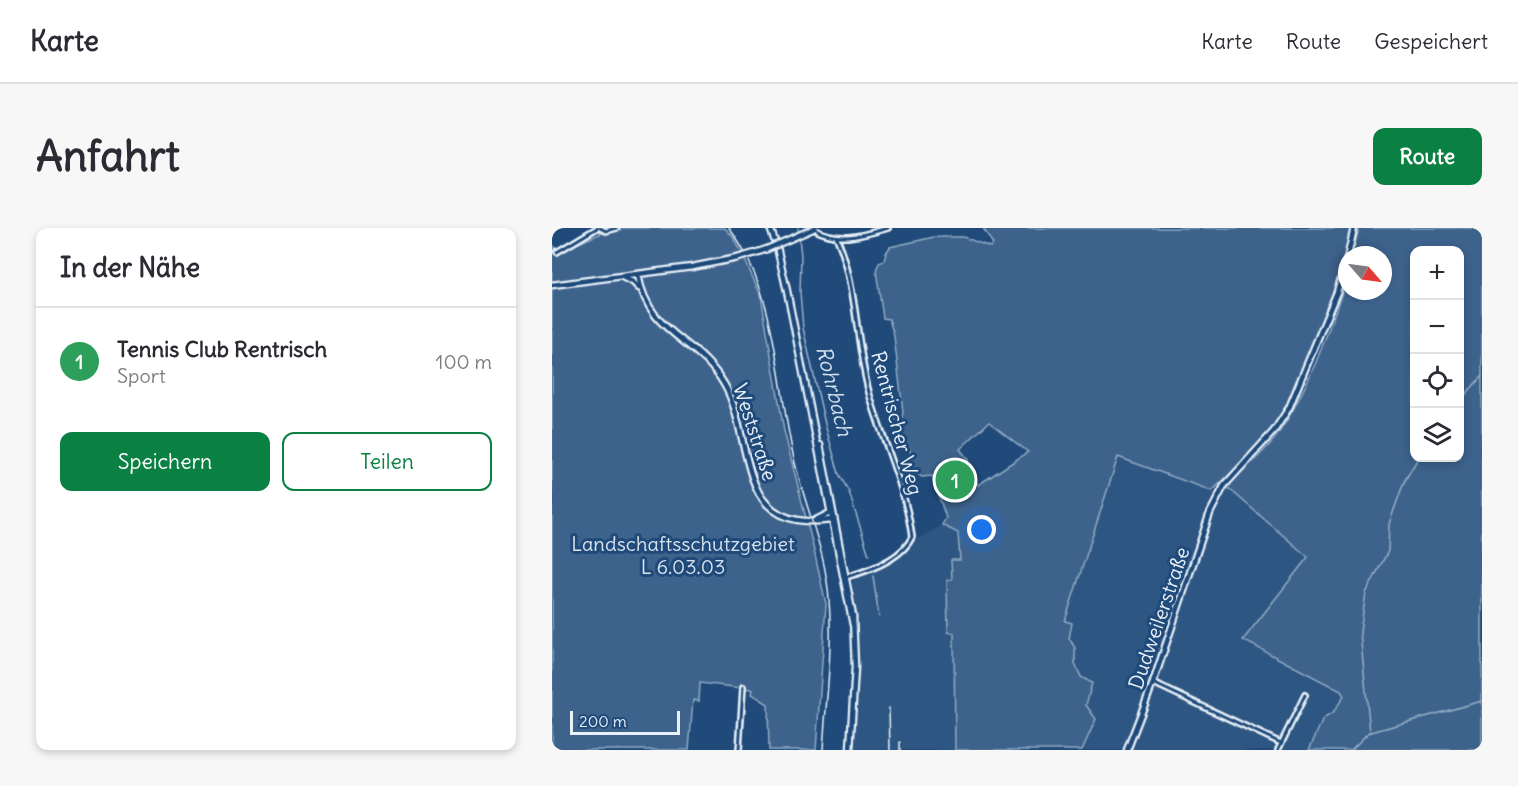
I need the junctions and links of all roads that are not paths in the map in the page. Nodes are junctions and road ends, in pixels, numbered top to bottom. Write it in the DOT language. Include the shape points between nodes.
graph roads {
  1 [pos="599,228"];
  2 [pos="616,228"];
  3 [pos="770,228"];
  4 [pos="776,228"];
  5 [pos="813,228"];
  6 [pos="888,228"];
  7 [pos="1353,228"];
  8 [pos="773,235"];
  9 [pos="837,238"];
  10 [pos="1349,246"];
  11 [pos="557,252"];
  12 [pos="638,275"];
  13 [pos="620,277"];
  14 [pos="552,285"];
  15 [pos="1338,288"];
  16 [pos="641,291"];
  17 [pos="832,516"];
  18 [pos="845,577"];
  19 [pos="1153,683"];
  20 [pos="743,687"];
  21 [pos="1305,695"];
  22 [pos="1281,744"];
  23 [pos="739,750"];
  24 [pos="850,750"];
  25 [pos="1127,750"];
  26 [pos="1278,750"];
  1 -- 2 [label="street"];
  1 -- 11 [label="street"];
  3 -- 8 [label="main road"];
  4 -- 8 [label="main road"];
  5 -- 9 [label="street"];
  5 -- 12 [label="main road, bridge" via="738,258"];
  6 -- 9 [label="street"];
  7 -- 10 [label="main road, Dudweilerstraße"];
  8 -- 17 [label="main road"];
  9 -- 18 [label="street, Rentrischer Weg" via="847,269 870,396 912,537 896,555"];
  12 -- 13 [label="main road"];
  12 -- 16 [label="main road, Weststraße"];
  13 -- 14 [label="main road"];
  13 -- 16 [label="main road" via="633,282"];
  15 -- 19 [label="main road, Dudweilerstraße" via="1289,408 1274,431 1230,479 1210,513"];
  16 -- 17 [label="main road, Weststraße" via="663,326 704,358 726,387 737,414 753,480 764,502 777,513 802,521"];
  17 -- 18 [label="main road"];
  18 -- 24 [label="main road" via="854,616"];
  19 -- 22 [label="street"];
  19 -- 25 [label="main road, Dudweilerstraße"];
  20 -- 23 [label="street"];
  21 -- 22 [label="street"];
  22 -- 26 [label="street"];
}
